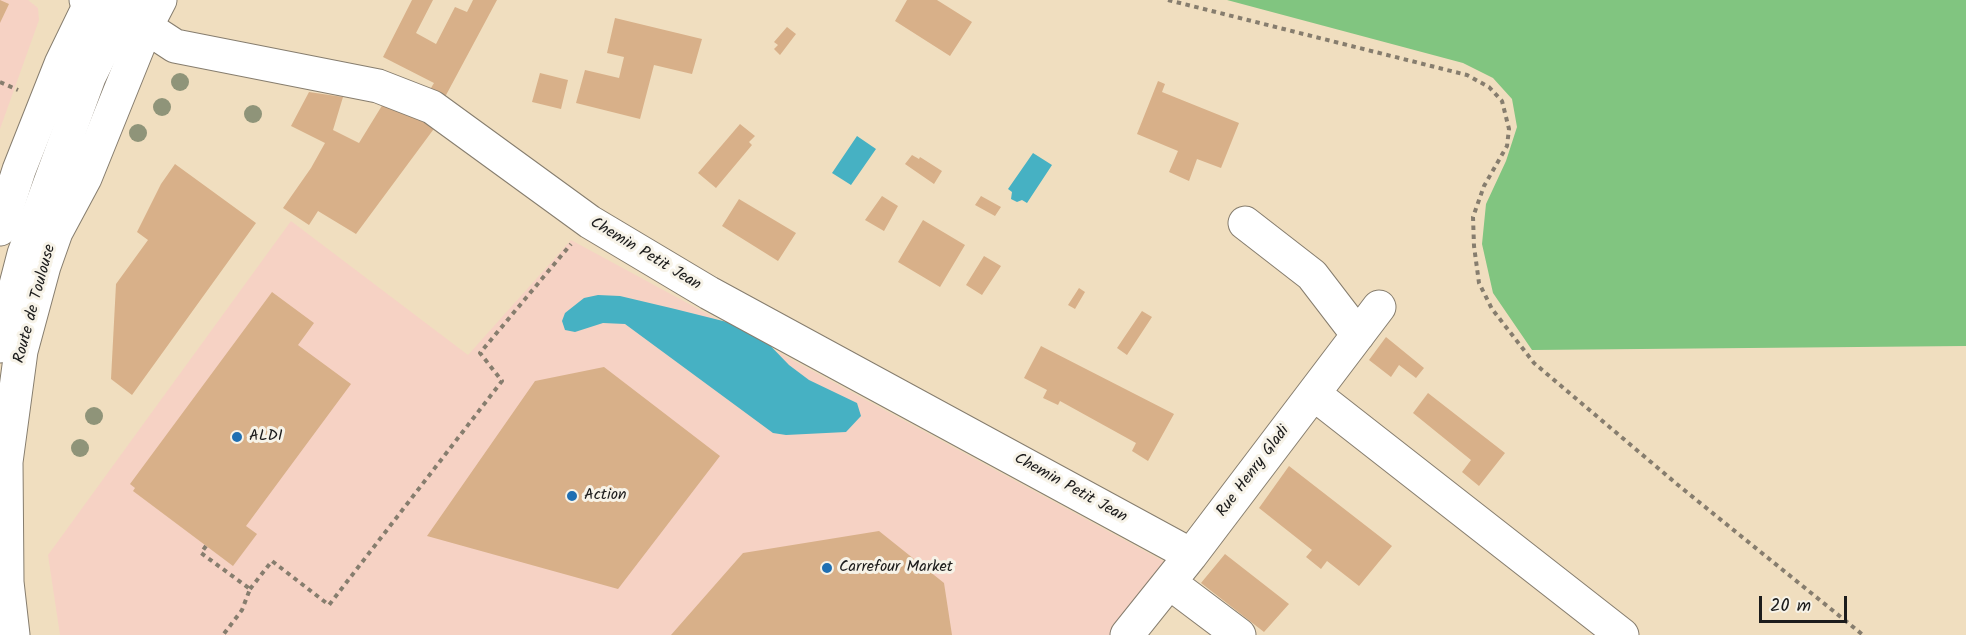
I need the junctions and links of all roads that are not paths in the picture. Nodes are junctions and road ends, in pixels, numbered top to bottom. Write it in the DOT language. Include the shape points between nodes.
graph roads {
  1 [pos="117,6"];
  2 [pos="1245,223"];
  3 [pos="0,229"];
  4 [pos="1379,307"];
  5 [pos="1358,334"];
  6 [pos="0,346"];
  7 [pos="1314,394"];
  8 [pos="1191,555"];
  9 [pos="1170,583"];
  10 [pos="13,635"];
  11 [pos="1127,635"];
  12 [pos="1239,635"];
  13 [pos="1622,635"];
  1 -- 3 [label="street" via="61,64"];
  1 -- 6 [label="street, Route de Toulouse" via="24,254"];
  1 -- 8 [label="street, Chemin Petit Jean" via="175,46 378,86 432,107 590,222 709,293"];
  1 -- 10 [label="street, Route de Toulouse" via="86,178 56,232 21,351 6,462 6,582"];
  2 -- 5 [label="street" via="1312,275"];
  4 -- 5 [label="street, Rue Henry Gladi"];
  5 -- 7 [label="street, Rue Henry Gladi"];
  7 -- 8 [label="street, Rue Henry Gladi"];
  7 -- 13 [label="street"];
  8 -- 9 [label="street, Rue Henry Gladi"];
  9 -- 11 [label="street, Rue Henry Gladi"];
  9 -- 12 [label="street"];
}
